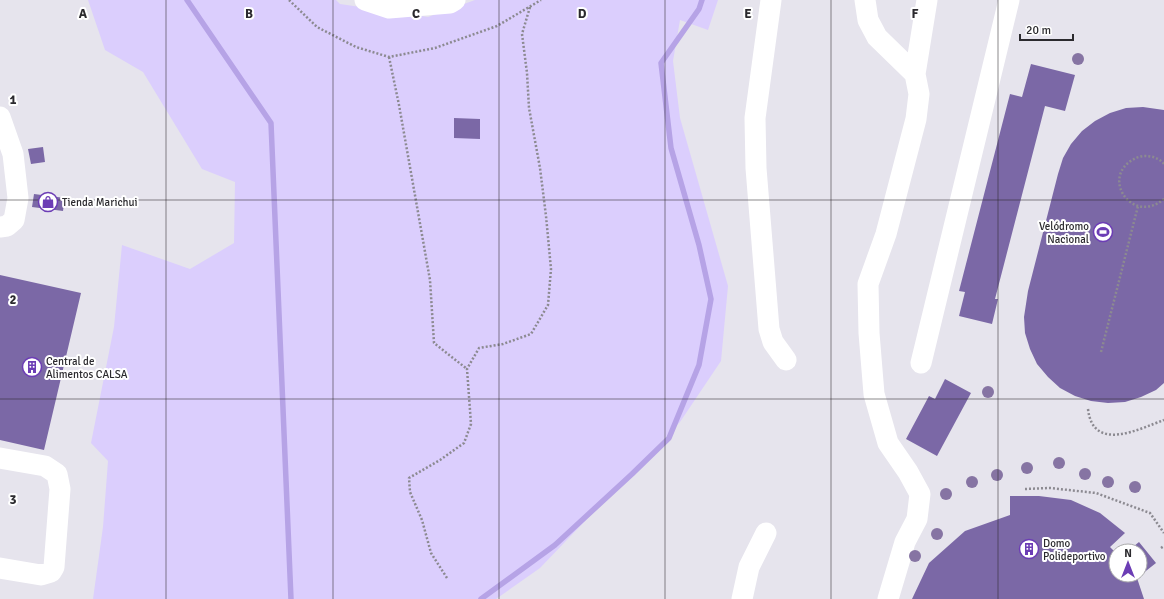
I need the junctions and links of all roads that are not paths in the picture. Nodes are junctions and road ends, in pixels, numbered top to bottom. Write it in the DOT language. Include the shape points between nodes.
graph roads {
  1 [pos="365,0"];
  2 [pos="455,0"];
  3 [pos="771,0"];
  4 [pos="865,0"];
  5 [pos="927,0"];
  6 [pos="1009,0"];
  7 [pos="915,74"];
  8 [pos="0,117"];
  9 [pos="7,224"];
  10 [pos="786,360"];
  11 [pos="921,363"];
  12 [pos="0,458"];
  13 [pos="766,533"];
  14 [pos="0,568"];
  15 [pos="742,599"];
  16 [pos="888,599"];
  1 -- 2 [label="street" via="389,8 450,3"];
  3 -- 10 [label="street" via="755,118 756,168 769,329 773,342"];
  4 -- 7 [label="street" via="868,20 877,37"];
  5 -- 7 [label="street"];
  6 -- 11 [label="street"];
  7 -- 16 [label="street" via="919,94 916,119 886,234 868,284 874,394 888,442 920,494 917,519 905,542"];
  8 -- 9 [label="street" via="13,154 18,198"];
  12 -- 14 [label="street" via="45,466 57,474 60,489 54,567 51,572 40,575"];
  13 -- 15 [label="street" via="749,567"];
}
